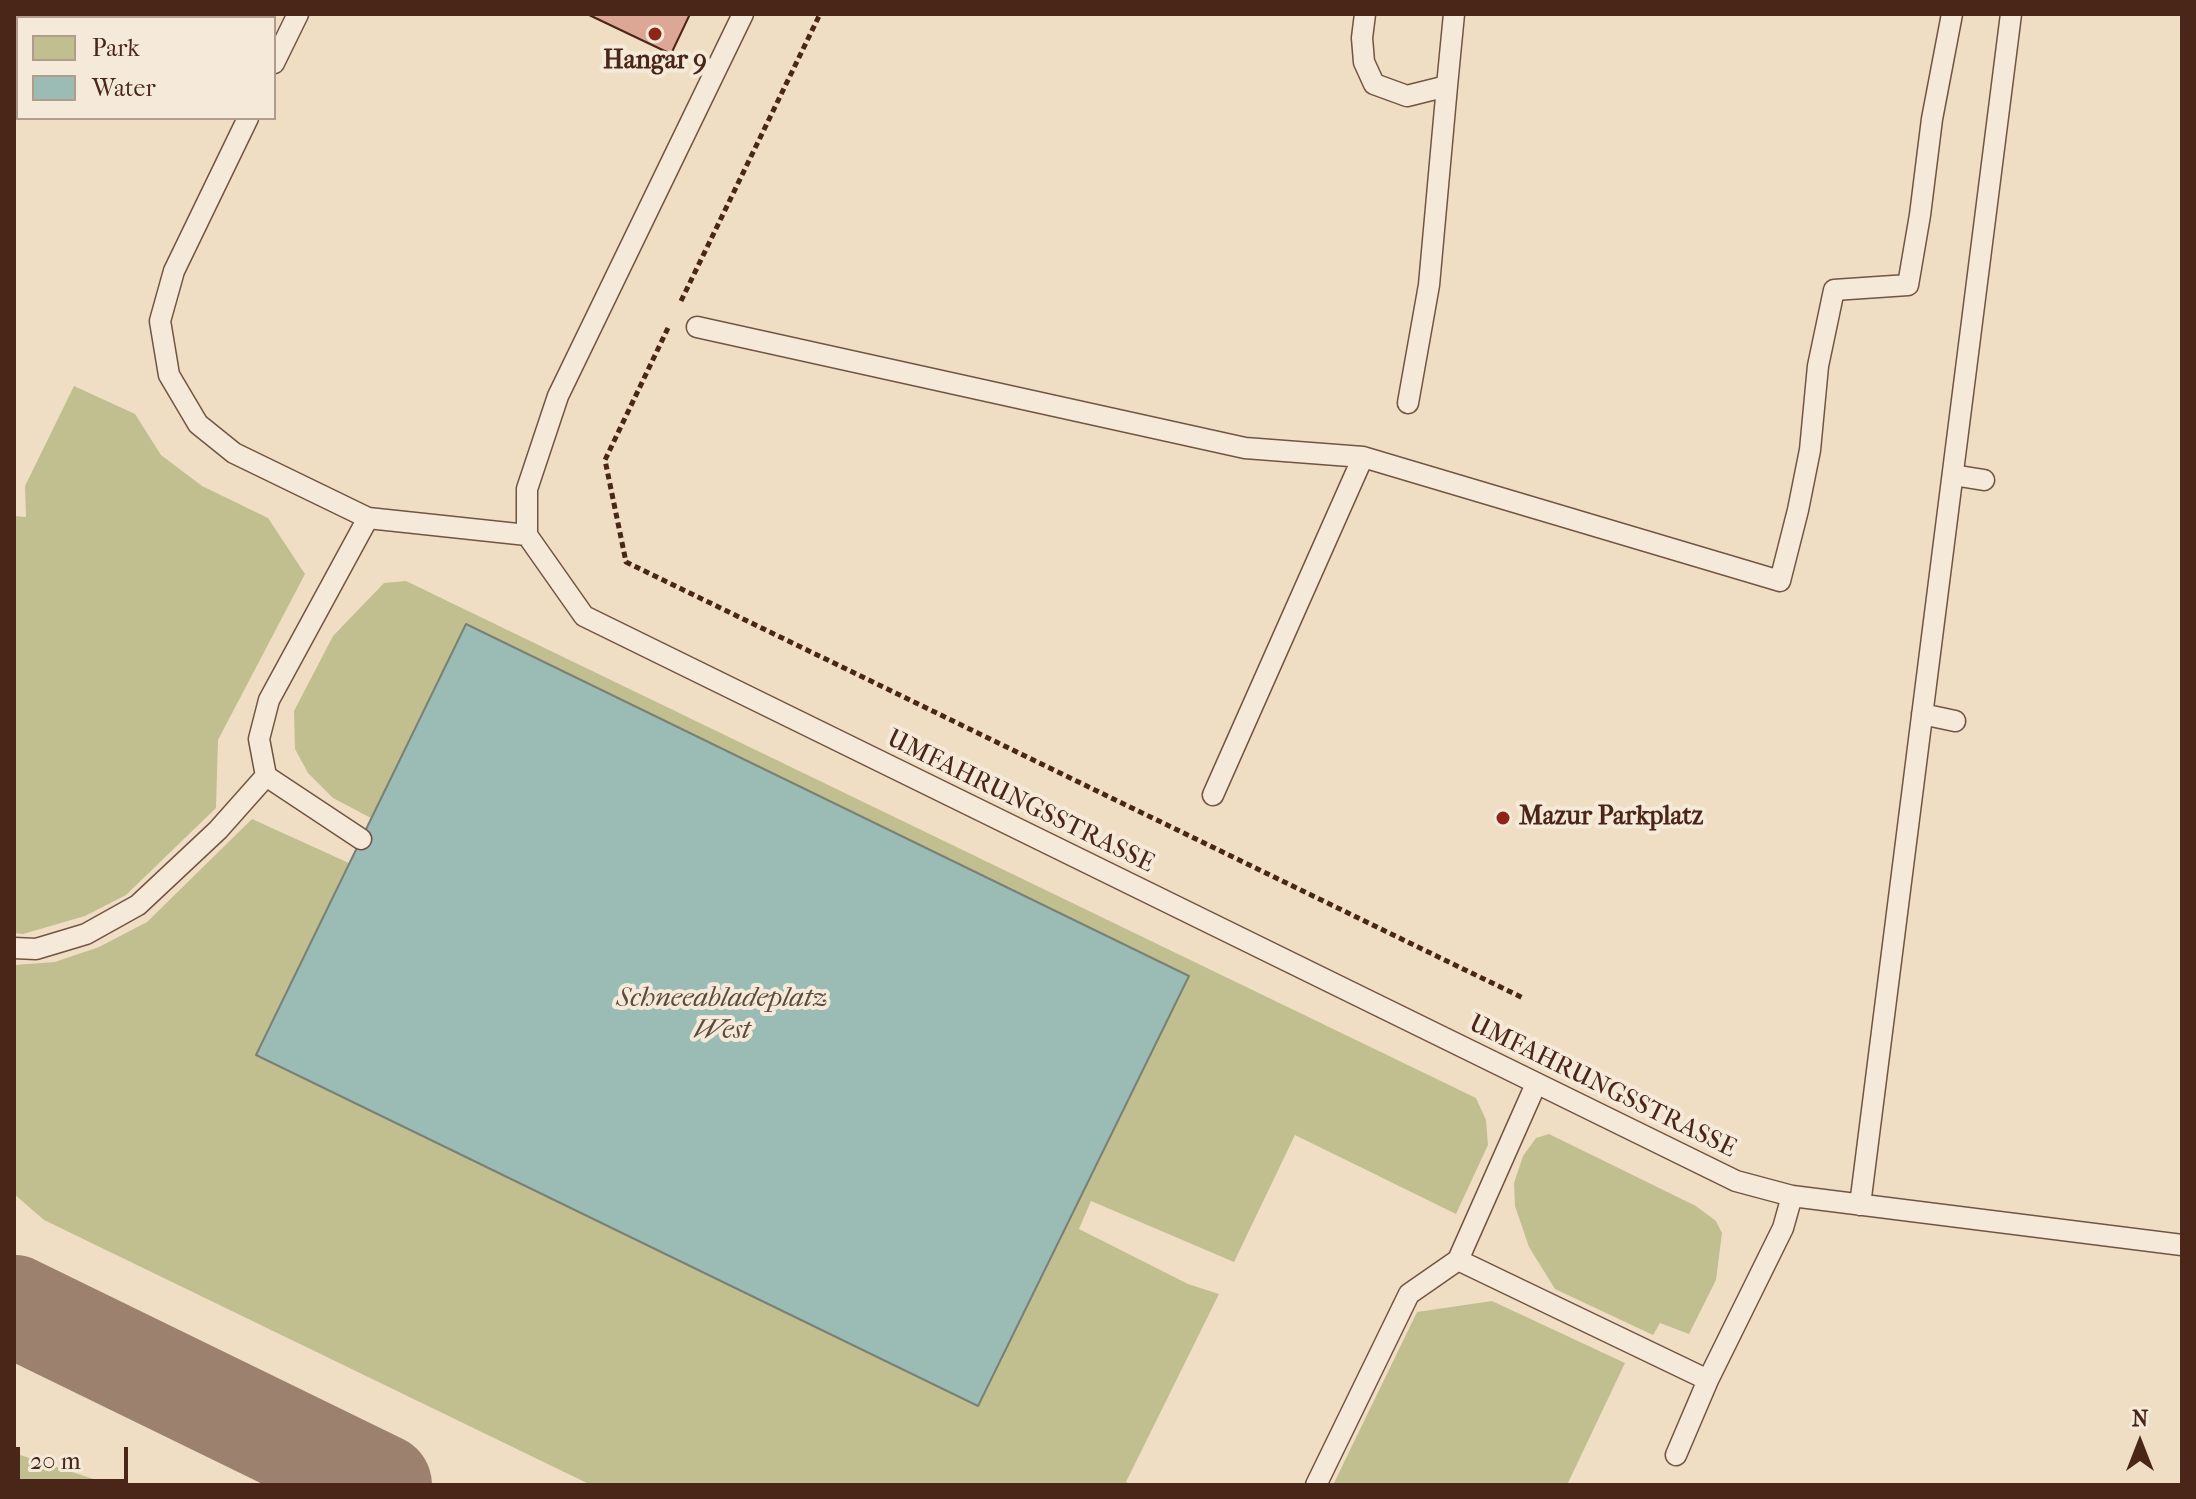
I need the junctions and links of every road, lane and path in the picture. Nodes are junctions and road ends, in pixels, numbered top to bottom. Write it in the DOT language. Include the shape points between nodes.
graph roads {
  1 [pos="298,14"];
  2 [pos="743,14"];
  3 [pos="820,14"];
  4 [pos="1365,14"];
  5 [pos="1454,14"];
  6 [pos="1952,14"];
  7 [pos="2011,14"];
  8 [pos="276,59"];
  9 [pos="1447,86"];
  10 [pos="247,120"];
  11 [pos="681,302"];
  12 [pos="674,316"];
  13 [pos="697,327"];
  14 [pos="1408,403"];
  15 [pos="1363,457"];
  16 [pos="1953,475"];
  17 [pos="1984,480"];
  18 [pos="368,518"];
  19 [pos="527,535"];
  20 [pos="1922,714"];
  21 [pos="1955,721"];
  22 [pos="266,776"];
  23 [pos="1213,795"];
  24 [pos="361,839"];
  25 [pos="14,948"];
  26 [pos="1523,998"];
  27 [pos="1536,1084"];
  28 [pos="1792,1196"];
  29 [pos="1860,1205"];
  30 [pos="2182,1245"];
  31 [pos="1458,1260"];
  32 [pos="1708,1380"];
  33 [pos="1676,1455"];
  34 [pos="1316,1485"];
  1 -- 8 [label="lane"];
  2 -- 19 [label="lane" via="558,396 527,489"];
  3 -- 11 [label="path"];
  4 -- 9 [label="lane" via="1364,62 1374,84 1407,96"];
  5 -- 9 [label="lane"];
  6 -- 15 [label="lane" via="1908,285 1834,290 1818,366 1810,450 1780,581"];
  7 -- 16 [label="lane"];
  9 -- 14 [label="lane" via="1429,285"];
  10 -- 18 [label="lane" via="174,271 160,321 169,375 198,424 234,453"];
  12 -- 26 [label="path" via="605,460 626,562"];
  13 -- 15 [label="lane" via="1245,448"];
  15 -- 23 [label="lane"];
  16 -- 17 [label="lane"];
  16 -- 20 [label="lane"];
  18 -- 19 [label="lane"];
  18 -- 22 [label="lane" via="269,700 259,739"];
  19 -- 27 [label="lane, UMFAHRUNGSSTRASSE" via="584,616"];
  20 -- 21 [label="lane"];
  20 -- 29 [label="lane"];
  22 -- 24 [label="lane"];
  22 -- 25 [label="lane" via="138,905 86,934 36,949"];
  27 -- 28 [label="lane, UMFAHRUNGSSTRASSE" via="1736,1181"];
  27 -- 31 [label="lane"];
  28 -- 29 [label="lane, UMFAHRUNGSSTRASSE"];
  28 -- 32 [label="lane" via="1783,1228"];
  29 -- 30 [label="lane, UMFAHRUNGSSTRASSE"];
  31 -- 32 [label="lane"];
  31 -- 34 [label="lane" via="1409,1294"];
  32 -- 33 [label="lane"];
}
